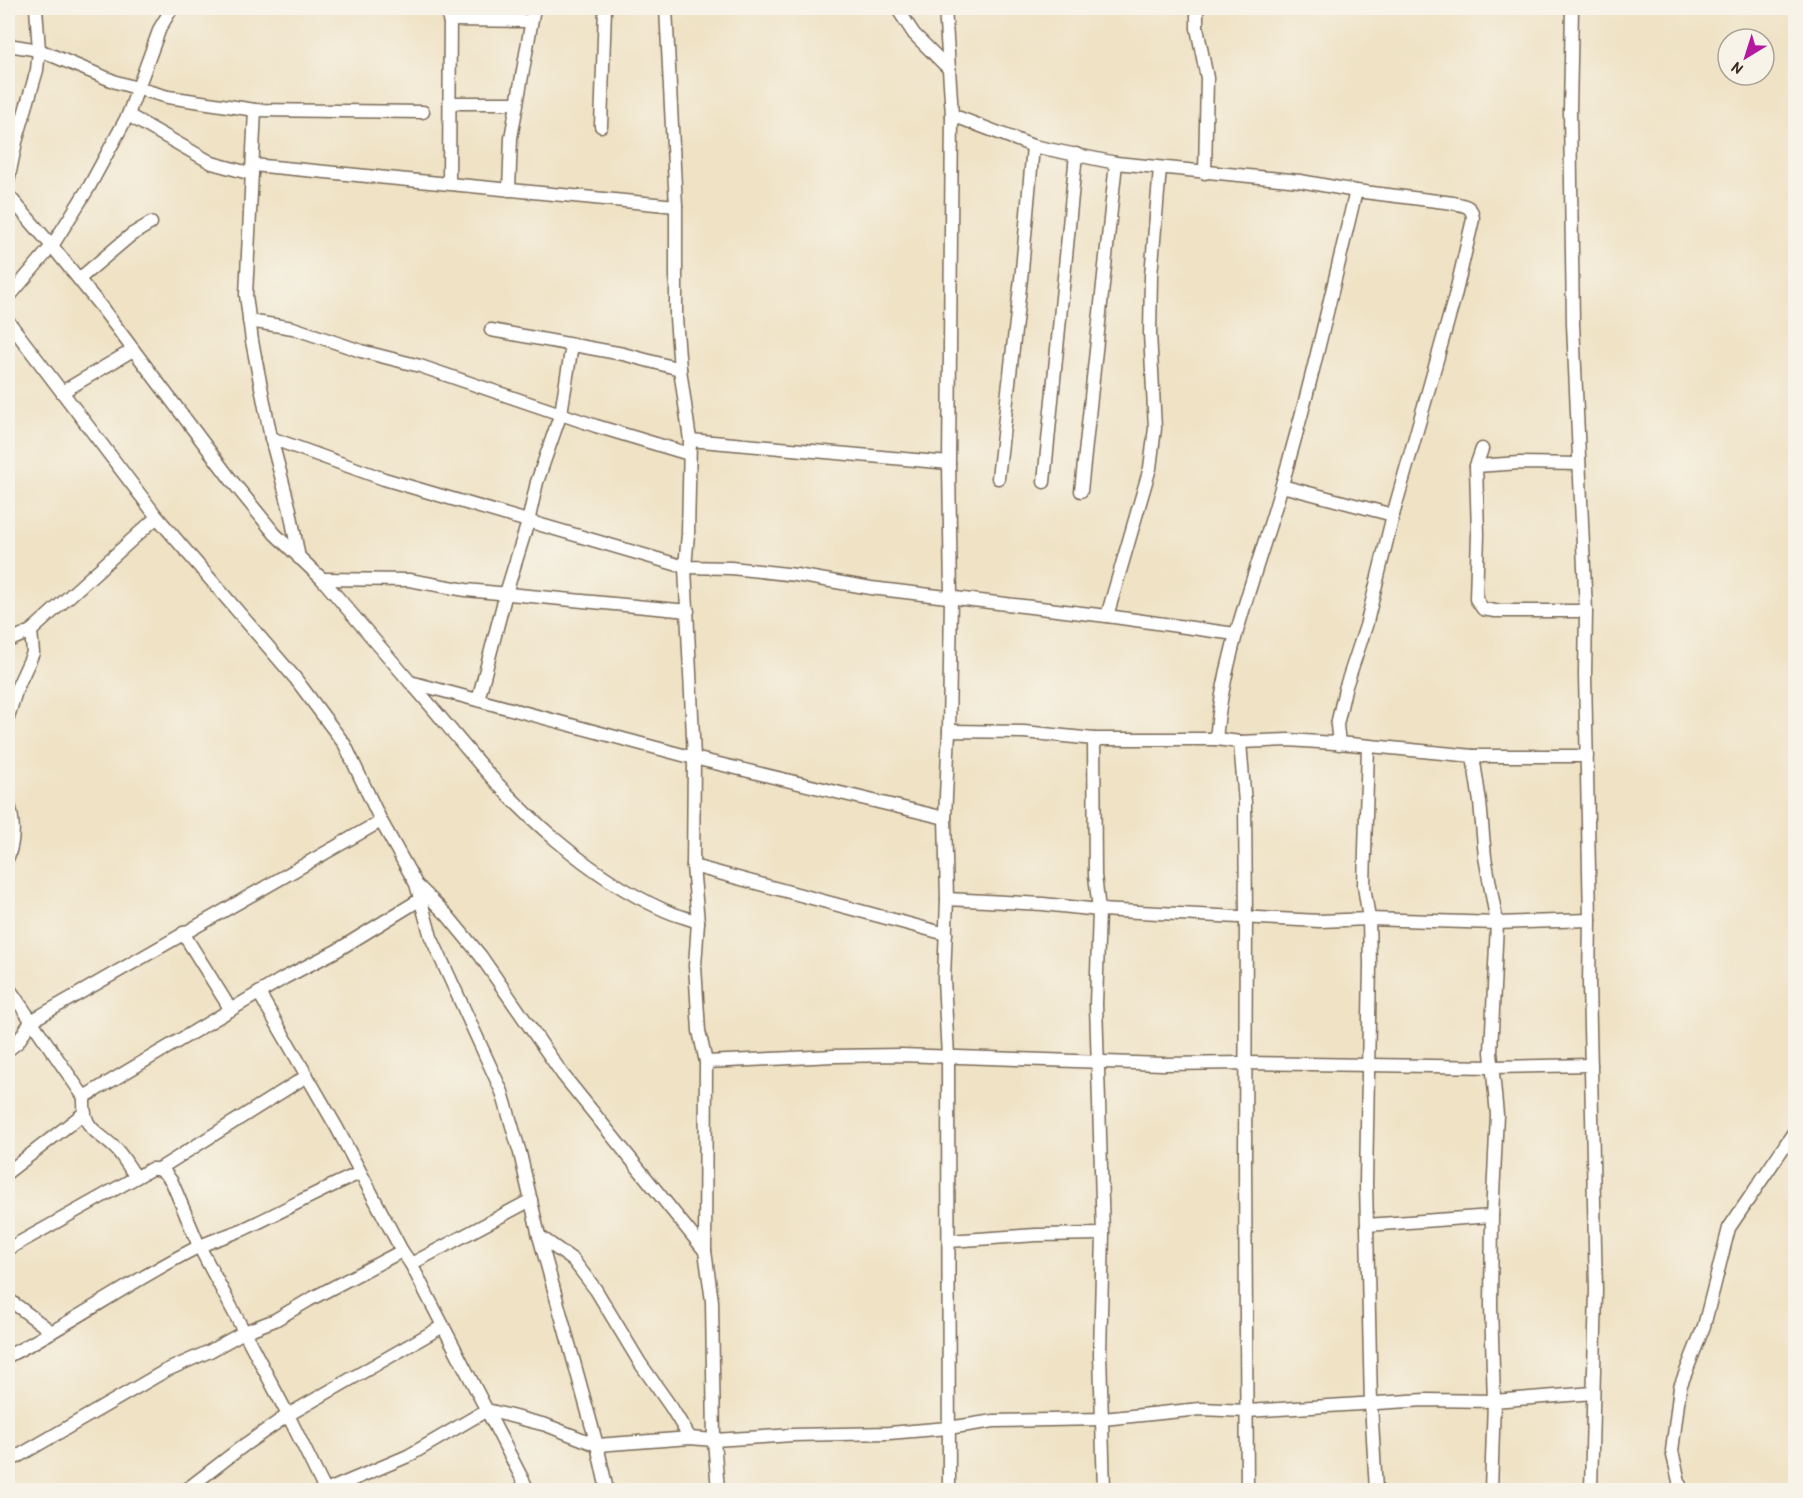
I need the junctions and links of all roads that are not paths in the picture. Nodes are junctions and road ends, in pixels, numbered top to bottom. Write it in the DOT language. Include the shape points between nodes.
graph roads {
  1 [pos="36,8"];
  2 [pos="172,8"];
  3 [pos="534,8"];
  4 [pos="605,8"];
  5 [pos="666,8"];
  6 [pos="897,8"];
  7 [pos="945,8"];
  8 [pos="1197,8"];
  9 [pos="1572,8"];
  10 [pos="449,14"];
  11 [pos="531,21"];
  12 [pos="8,45"];
  13 [pos="39,50"];
  14 [pos="949,69"];
  15 [pos="138,90"];
  16 [pos="451,103"];
  17 [pos="516,103"];
  18 [pos="255,110"];
  19 [pos="423,112"];
  20 [pos="128,114"];
  21 [pos="952,115"];
  22 [pos="601,126"];
  23 [pos="1033,146"];
  24 [pos="1076,154"];
  25 [pos="1116,163"];
  26 [pos="1160,168"];
  27 [pos="253,169"];
  28 [pos="1205,173"];
  29 [pos="8,181"];
  30 [pos="449,182"];
  31 [pos="509,190"];
  32 [pos="1356,191"];
  33 [pos="8,195"];
  34 [pos="676,206"];
  35 [pos="151,223"];
  36 [pos="52,246"];
  37 [pos="79,279"];
  38 [pos="8,298"];
  39 [pos="8,321"];
  40 [pos="249,321"];
  41 [pos="491,330"];
  42 [pos="572,345"];
  43 [pos="133,350"];
  44 [pos="680,369"];
  45 [pos="62,392"];
  46 [pos="561,413"];
  47 [pos="271,438"];
  48 [pos="690,440"];
  49 [pos="1482,449"];
  50 [pos="689,454"];
  51 [pos="949,463"];
  52 [pos="1579,464"];
  53 [pos="1476,466"];
  54 [pos="998,478"];
  55 [pos="1044,482"];
  56 [pos="1282,486"];
  57 [pos="1081,491"];
  58 [pos="1393,514"];
  59 [pos="157,517"];
  60 [pos="528,522"];
  61 [pos="299,558"];
  62 [pos="686,567"];
  63 [pos="322,579"];
  64 [pos="506,593"];
  65 [pos="951,597"];
  66 [pos="688,611"];
  67 [pos="1586,611"];
  68 [pos="1107,616"];
  69 [pos="31,631"];
  70 [pos="1235,634"];
  71 [pos="8,641"];
  72 [pos="410,682"];
  73 [pos="478,700"];
  74 [pos="8,717"];
  75 [pos="949,731"];
  76 [pos="1094,739"];
  77 [pos="1216,739"];
  78 [pos="1240,742"];
  79 [pos="1339,744"];
  80 [pos="1368,746"];
  81 [pos="1473,756"];
  82 [pos="1587,756"];
  83 [pos="694,758"];
  84 [pos="8,802"];
  85 [pos="945,818"];
  86 [pos="381,821"];
  87 [pos="8,856"];
  88 [pos="693,866"];
  89 [pos="416,884"];
  90 [pos="421,899"];
  91 [pos="947,899"];
  92 [pos="1099,910"];
  93 [pos="1246,917"];
  94 [pos="1369,919"];
  95 [pos="1590,920"];
  96 [pos="698,922"];
  97 [pos="1497,923"];
  98 [pos="183,933"];
  99 [pos="946,934"];
  100 [pos="8,987"];
  101 [pos="259,993"];
  102 [pos="231,1010"];
  103 [pos="31,1021"];
  104 [pos="8,1050"];
  105 [pos="948,1057"];
  106 [pos="706,1062"];
  107 [pos="1098,1063"];
  108 [pos="1245,1063"];
  109 [pos="1368,1064"];
  110 [pos="1591,1065"];
  111 [pos="1492,1067"];
  112 [pos="307,1076"];
  113 [pos="84,1097"];
  114 [pos="83,1114"];
  115 [pos="1796,1129"];
  116 [pos="159,1168"];
  117 [pos="8,1172"];
  118 [pos="360,1173"];
  119 [pos="136,1178"];
  120 [pos="531,1200"];
  121 [pos="1492,1216"];
  122 [pos="1367,1225"];
  123 [pos="1103,1234"];
  124 [pos="538,1236"];
  125 [pos="949,1241"];
  126 [pos="199,1246"];
  127 [pos="8,1249"];
  128 [pos="402,1251"];
  129 [pos="705,1251"];
  130 [pos="411,1264"];
  131 [pos="8,1299"];
  132 [pos="443,1326"];
  133 [pos="52,1332"];
  134 [pos="244,1332"];
  135 [pos="8,1356"];
  136 [pos="1593,1393"];
  137 [pos="1494,1401"];
  138 [pos="1371,1404"];
  139 [pos="487,1410"];
  140 [pos="1247,1411"];
  141 [pos="288,1415"];
  142 [pos="1103,1419"];
  143 [pos="948,1428"];
  144 [pos="690,1438"];
  145 [pos="714,1440"];
  146 [pos="597,1445"];
  147 [pos="8,1462"];
  148 [pos="186,1491"];
  149 [pos="327,1491"];
  150 [pos="528,1491"];
  151 [pos="607,1491"];
  152 [pos="718,1491"];
  153 [pos="949,1491"];
  154 [pos="1104,1491"];
  155 [pos="1247,1491"];
  156 [pos="1376,1491"];
  157 [pos="1491,1491"];
  158 [pos="1591,1491"];
  159 [pos="1681,1491"];
  1 -- 13 [label="street"];
  2 -- 15 [label="street" via="160,28"];
  3 -- 11 [label="street"];
  4 -- 22 [label="street"];
  5 -- 34 [label="street"];
  6 -- 14 [label="street" via="914,34"];
  7 -- 14 [label="street"];
  8 -- 28 [label="street" via="1207,78"];
  9 -- 52 [label="street" via="1573,324"];
  10 -- 11 [label="street"];
  10 -- 16 [label="street"];
  11 -- 17 [label="street"];
  12 -- 13 [label="street"];
  13 -- 15 [label="street"];
  13 -- 29 [label="street"];
  14 -- 21 [label="street"];
  15 -- 18 [label="street"];
  15 -- 20 [label="street"];
  16 -- 17 [label="street"];
  16 -- 30 [label="street"];
  17 -- 31 [label="street"];
  18 -- 19 [label="street"];
  18 -- 27 [label="street"];
  20 -- 27 [label="street" via="212,163"];
  20 -- 36 [label="street"];
  21 -- 23 [label="street"];
  21 -- 51 [label="street"];
  23 -- 24 [label="street"];
  23 -- 54 [label="street"];
  24 -- 25 [label="street"];
  24 -- 55 [label="street"];
  25 -- 26 [label="street"];
  25 -- 57 [label="street"];
  26 -- 28 [label="street"];
  26 -- 68 [label="street" via="1151,276 1154,438 1150,468"];
  27 -- 30 [label="street"];
  27 -- 40 [label="street" via="246,295"];
  28 -- 32 [label="street"];
  30 -- 31 [label="street"];
  31 -- 34 [label="street"];
  32 -- 56 [label="street"];
  32 -- 58 [label="street" via="1464,205 1473,213 1455,296"];
  33 -- 36 [label="street"];
  34 -- 44 [label="street"];
  35 -- 37 [label="street"];
  36 -- 37 [label="street"];
  36 -- 38 [label="street"];
  37 -- 43 [label="street"];
  39 -- 45 [label="street"];
  40 -- 46 [label="street" via="292,328"];
  40 -- 47 [label="street"];
  41 -- 42 [label="street"];
  42 -- 44 [label="street"];
  42 -- 46 [label="street"];
  43 -- 45 [label="street"];
  43 -- 61 [label="street" via="232,481"];
  44 -- 48 [label="street"];
  45 -- 59 [label="street"];
  46 -- 50 [label="street"];
  46 -- 60 [label="street"];
  47 -- 60 [label="street" via="384,479"];
  47 -- 61 [label="street"];
  48 -- 50 [label="street"];
  48 -- 51 [label="street"];
  49 -- 53 [label="street"];
  50 -- 62 [label="street"];
  51 -- 65 [label="street"];
  52 -- 53 [label="street"];
  52 -- 67 [label="street"];
  53 -- 67 [label="street" via="1476,599 1483,609"];
  56 -- 58 [label="street"];
  56 -- 70 [label="street"];
  58 -- 79 [label="street" via="1366,626 1345,688 1337,725"];
  59 -- 69 [label="street"];
  59 -- 86 [label="street" via="295,678 341,739"];
  60 -- 62 [label="street"];
  60 -- 64 [label="street"];
  61 -- 63 [label="street"];
  62 -- 65 [label="street" via="796,575"];
  62 -- 66 [label="street"];
  63 -- 64 [label="street" via="410,580"];
  63 -- 72 [label="street"];
  64 -- 66 [label="street"];
  64 -- 73 [label="street"];
  65 -- 68 [label="street"];
  65 -- 75 [label="street"];
  66 -- 83 [label="street"];
  67 -- 82 [label="street"];
  68 -- 70 [label="street"];
  69 -- 71 [label="street"];
  69 -- 74 [label="street" via="33,653"];
  70 -- 77 [label="street"];
  72 -- 73 [label="street"];
  72 -- 96 [label="street" via="544,830 632,893"];
  73 -- 83 [label="street"];
  75 -- 76 [label="street" via="1024,732"];
  75 -- 85 [label="street"];
  76 -- 77 [label="street"];
  76 -- 92 [label="street"];
  77 -- 78 [label="street"];
  78 -- 79 [label="street"];
  78 -- 93 [label="street"];
  79 -- 80 [label="street"];
  80 -- 81 [label="street"];
  80 -- 94 [label="street" via="1365,886"];
  81 -- 82 [label="street"];
  81 -- 97 [label="street"];
  82 -- 95 [label="street"];
  83 -- 85 [label="street"];
  83 -- 88 [label="street"];
  84 -- 87 [label="street" via="13,834"];
  85 -- 91 [label="street"];
  86 -- 89 [label="street"];
  86 -- 98 [label="street"];
  88 -- 96 [label="street"];
  88 -- 99 [label="street"];
  89 -- 90 [label="street"];
  89 -- 129 [label="street" via="480,955 563,1075"];
  90 -- 101 [label="street"];
  90 -- 120 [label="street" via="431,937 502,1092"];
  91 -- 92 [label="street"];
  91 -- 99 [label="street"];
  92 -- 93 [label="street"];
  92 -- 107 [label="street"];
  93 -- 94 [label="street"];
  93 -- 108 [label="street"];
  94 -- 97 [label="street"];
  94 -- 109 [label="street"];
  95 -- 97 [label="street"];
  95 -- 110 [label="street"];
  96 -- 106 [label="street" via="695,966 699,1030"];
  97 -- 111 [label="street"];
  98 -- 102 [label="street"];
  98 -- 103 [label="street"];
  99 -- 105 [label="street"];
  100 -- 103 [label="street"];
  101 -- 102 [label="street"];
  101 -- 112 [label="street"];
  102 -- 113 [label="street"];
  103 -- 104 [label="street"];
  103 -- 113 [label="street"];
  105 -- 106 [label="street" via="834,1056"];
  105 -- 107 [label="street"];
  105 -- 125 [label="street"];
  106 -- 129 [label="street"];
  107 -- 108 [label="street"];
  107 -- 123 [label="street"];
  108 -- 109 [label="street"];
  108 -- 140 [label="street"];
  109 -- 111 [label="street"];
  109 -- 122 [label="street"];
  110 -- 111 [label="street"];
  110 -- 136 [label="street" via="1596,1290"];
  111 -- 121 [label="street" via="1497,1115"];
  112 -- 116 [label="street"];
  112 -- 118 [label="street"];
  113 -- 114 [label="street"];
  114 -- 117 [label="street"];
  114 -- 119 [label="street" via="90,1127 118,1151"];
  115 -- 159 [label="street" via="1729,1228 1704,1326 1680,1387 1672,1451"];
  116 -- 119 [label="street"];
  116 -- 126 [label="street" via="172,1182"];
  118 -- 126 [label="street"];
  118 -- 128 [label="street"];
  119 -- 127 [label="street"];
  120 -- 124 [label="street"];
  120 -- 130 [label="street"];
  121 -- 122 [label="street"];
  121 -- 137 [label="street"];
  122 -- 138 [label="street"];
  123 -- 125 [label="street"];
  123 -- 142 [label="street"];
  124 -- 144 [label="street" via="573,1260 596,1290"];
  124 -- 146 [label="street"];
  125 -- 143 [label="street"];
  126 -- 133 [label="street"];
  126 -- 134 [label="street"];
  128 -- 130 [label="street"];
  128 -- 134 [label="street" via="275,1320"];
  129 -- 145 [label="street" via="712,1301"];
  130 -- 132 [label="street"];
  131 -- 133 [label="street"];
  132 -- 139 [label="street"];
  132 -- 141 [label="street"];
  133 -- 135 [label="street"];
  134 -- 141 [label="street"];
  134 -- 147 [label="street" via="165,1371"];
  136 -- 137 [label="street"];
  136 -- 158 [label="street"];
  137 -- 138 [label="street"];
  137 -- 157 [label="street"];
  138 -- 140 [label="street"];
  138 -- 156 [label="street"];
  139 -- 146 [label="street" via="546,1425"];
  139 -- 149 [label="street" via="408,1456"];
  139 -- 150 [label="street"];
  140 -- 142 [label="street" via="1200,1410"];
  140 -- 155 [label="street"];
  141 -- 148 [label="street"];
  141 -- 149 [label="street"];
  142 -- 143 [label="street" via="994,1421"];
  142 -- 154 [label="street"];
  143 -- 145 [label="street"];
  143 -- 153 [label="street"];
  144 -- 145 [label="street"];
  144 -- 146 [label="street"];
  145 -- 152 [label="street"];
  146 -- 151 [label="street"];
}
